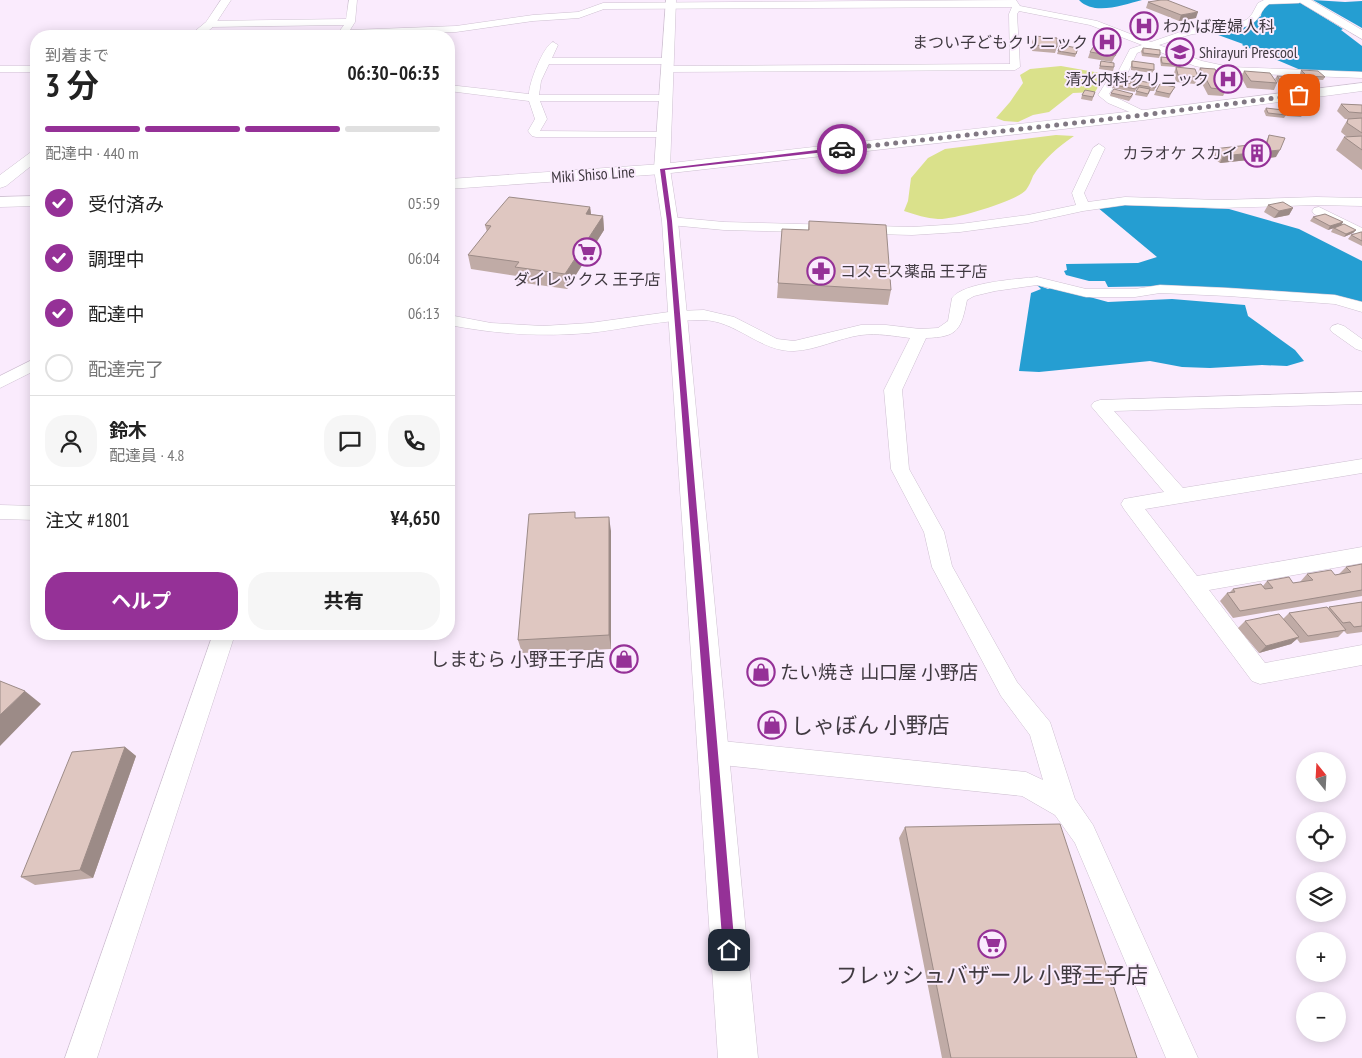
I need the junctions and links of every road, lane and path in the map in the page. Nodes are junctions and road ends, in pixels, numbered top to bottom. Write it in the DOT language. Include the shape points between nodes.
graph roads {
  1 [pos="226,0"];
  2 [pos="353,0"];
  3 [pos="1301,0"];
  4 [pos="599,3"];
  5 [pos="670,3"];
  6 [pos="1015,4"];
  7 [pos="535,9"];
  8 [pos="541,17"];
  9 [pos="350,22"];
  10 [pos="210,24"];
  11 [pos="202,30"];
  12 [pos="345,30"];
  13 [pos="437,30"];
  14 [pos="1362,35"];
  15 [pos="553,45"];
  16 [pos="1149,45"];
  17 [pos="546,61"];
  18 [pos="667,65"];
  19 [pos="0,69"];
  20 [pos="30,69"];
  21 [pos="1293,72"];
  22 [pos="1362,75"];
  23 [pos="1362,88"];
  24 [pos="455,89"];
  25 [pos="1319,93"];
  26 [pos="534,98"];
  27 [pos="665,98"];
  28 [pos="1144,115"];
  29 [pos="664,135"];
  30 [pos="1098,148"];
  31 [pos="30,159"];
  32 [pos="662,169"];
  33 [pos="0,183"];
  34 [pos="455,184"];
  35 [pos="30,201"];
  36 [pos="0,202"];
  37 [pos="1362,202"];
  38 [pos="1298,203"];
  39 [pos="1083,207"];
  40 [pos="670,221"];
  41 [pos="1362,233"];
  42 [pos="1362,307"];
  43 [pos="676,316"];
  44 [pos="455,321"];
  45 [pos="1338,329"];
  46 [pos="920,334"];
  47 [pos="1362,346"];
  48 [pos="30,366"];
  49 [pos="0,383"];
  50 [pos="1362,398"];
  51 [pos="1362,466"];
  52 [pos="1179,496"];
  53 [pos="0,512"];
  54 [pos="30,513"];
  55 [pos="1362,555"];
  56 [pos="1192,585"];
  57 [pos="222,640"];
  58 [pos="1362,655"];
  59 [pos="712,752"];
  60 [pos="1064,806"];
  61 [pos="81,1058"];
  62 [pos="738,1058"];
  63 [pos="1182,1058"];
  1 -- 10 [label="street"];
  2 -- 9 [label="street"];
  3 -- 14 [label="main road"];
  3 -- 16 [label="street" via="1267,2 1249,22 1189,32"];
  4 -- 5 [label="street"];
  4 -- 8 [label="street" via="579,15"];
  5 -- 6 [label="street"];
  5 -- 18 [label="street"];
  6 -- 16 [label="street" via="1098,24"];
  6 -- 18 [label="street" via="1014,67"];
  7 -- 8 [label="street"];
  8 -- 13 [label="street"];
  9 -- 10 [label="street"];
  9 -- 12 [label="street"];
  10 -- 11 [label="street"];
  15 -- 17 [label="street"];
  16 -- 21 [label="street" via="1209,68"];
  16 -- 28 [label="street" via="1134,52 1122,74 1116,75 1102,95"];
  17 -- 18 [label="street"];
  17 -- 26 [label="street" via="534,86"];
  18 -- 27 [label="street"];
  19 -- 20 [label="street"];
  21 -- 22 [label="street"];
  21 -- 25 [label="street"];
  23 -- 25 [label="main road, Miki Shiso Line"];
  24 -- 26 [label="street"];
  25 -- 28 [label="main road, Miki Shiso Line"];
  26 -- 27 [label="street"];
  26 -- 29 [label="street" via="534,109 541,119 534,131 536,134"];
  27 -- 29 [label="street"];
  28 -- 32 [label="main road, Miki Shiso Line"];
  29 -- 32 [label="street"];
  30 -- 39 [label="street" via="1078,193"];
  31 -- 33 [label="street"];
  32 -- 34 [label="main road, Miki Shiso Line"];
  32 -- 40 [label="street"];
  35 -- 36 [label="main road"];
  37 -- 38 [label="street"];
  38 -- 39 [label="street" via="1125,201"];
  38 -- 41 [label="street"];
  39 -- 40 [label="street" via="1028,219 912,231 724,226"];
  40 -- 43 [label="street"];
  42 -- 46 [label="street" via="1335,300 1218,291 1160,289 1135,293 1086,293 1049,283 1022,282 969,293 960,298 955,323 942,333"];
  43 -- 44 [label="street" via="543,331 491,328"];
  43 -- 46 [label="street" via="729,320 774,342 794,346 861,330"];
  43 -- 59 [label="street"];
  45 -- 47 [label="street"];
  46 -- 60 [label="street" via="893,390 900,469 934,532 942,567 1009,689 1041,730"];
  48 -- 49 [label="street"];
  50 -- 52 [label="street" via="1100,406"];
  51 -- 52 [label="street"];
  52 -- 56 [label="street" via="1131,504"];
  53 -- 54 [label="street"];
  55 -- 56 [label="street"];
  56 -- 58 [label="street" via="1260,674"];
  57 -- 61 [label="street"];
  59 -- 60 [label="street" via="1026,784"];
  59 -- 62 [label="street"];
  60 -- 63 [label="street" via="1084,834"];
}
